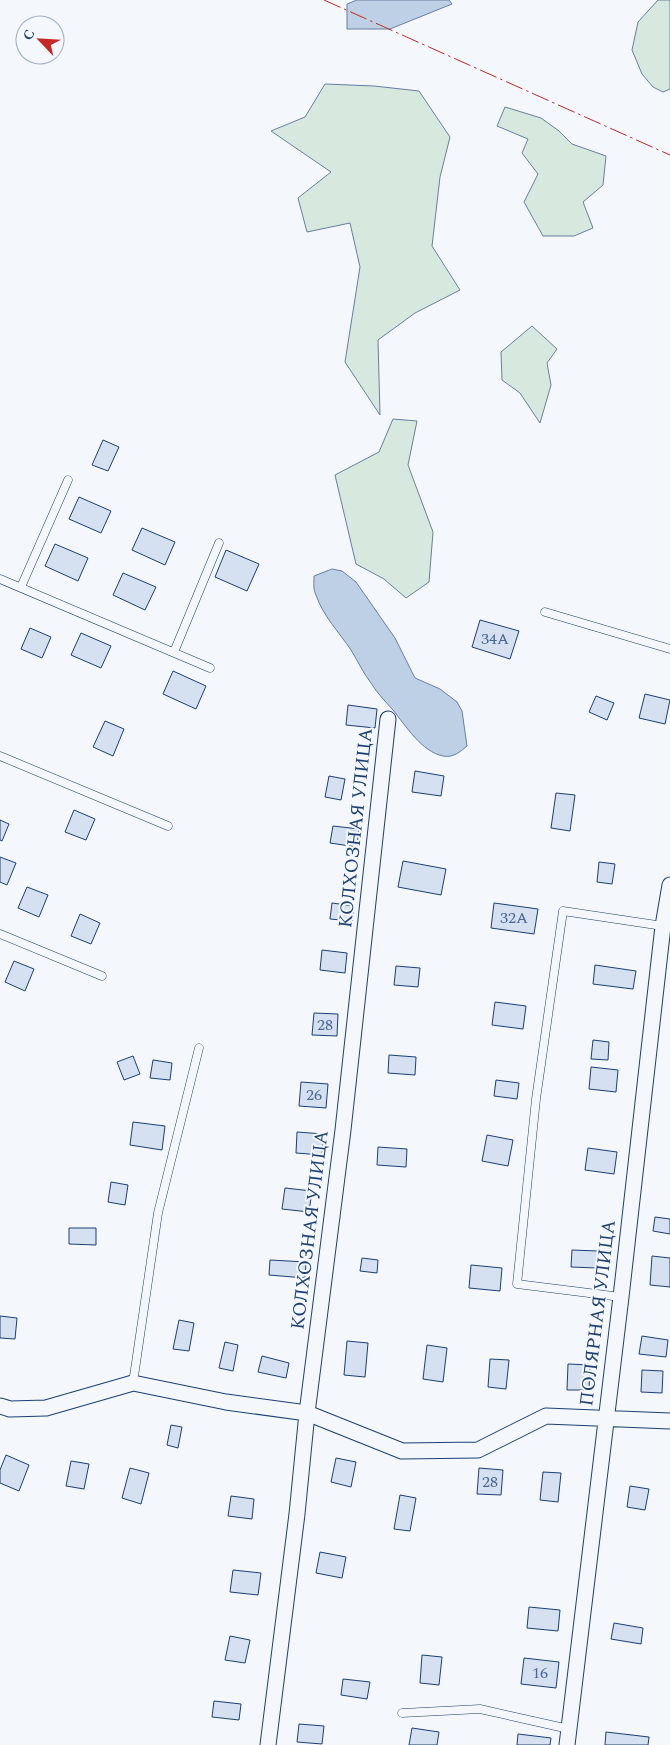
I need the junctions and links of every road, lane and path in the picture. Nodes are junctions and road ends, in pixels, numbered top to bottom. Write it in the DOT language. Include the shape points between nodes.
graph roads {
  1 [pos="68,480"];
  2 [pos="219,543"];
  3 [pos="0,579"];
  4 [pos="21,587"];
  5 [pos="545,612"];
  6 [pos="670,649"];
  7 [pos="174,652"];
  8 [pos="210,668"];
  9 [pos="388,719"];
  10 [pos="0,756"];
  11 [pos="168,826"];
  12 [pos="670,885"];
  13 [pos="663,926"];
  14 [pos="0,934"];
  15 [pos="102,976"];
  16 [pos="199,1048"];
  17 [pos="621,1296"];
  18 [pos="133,1383"];
  19 [pos="0,1406"];
  20 [pos="307,1414"];
  21 [pos="606,1417"];
  22 [pos="670,1420"];
  23 [pos="402,1712"];
  24 [pos="569,1729"];
  25 [pos="268,1745"];
  26 [pos="567,1745"];
  1 -- 4 [label="lane"];
  2 -- 7 [label="lane"];
  3 -- 4 [label="lane"];
  4 -- 7 [label="lane"];
  5 -- 6 [label="lane"];
  7 -- 8 [label="lane"];
  9 -- 20 [label="street, КОЛХОЗНАЯ УЛИЦА" via="342,1140"];
  10 -- 11 [label="lane"];
  12 -- 13 [label="street, ПОЛЯРНАЯ УЛИЦА"];
  13 -- 17 [label="street, ПОЛЯРНАЯ УЛИЦА"];
  13 -- 17 [label="lane" via="563,911 536,1099 517,1284"];
  14 -- 15 [label="lane"];
  16 -- 18 [label="lane" via="158,1213"];
  17 -- 21 [label="street, ПОЛЯРНАЯ УЛИЦА"];
  18 -- 19 [label="street" via="46,1408 10,1409"];
  18 -- 20 [label="street"];
  20 -- 21 [label="street" via="402,1450 478,1450 546,1416"];
  20 -- 25 [label="street, КОЛХОЗНАЯ УЛИЦА"];
  21 -- 22 [label="street"];
  21 -- 24 [label="street, ПОЛЯРНАЯ УЛИЦА"];
  23 -- 24 [label="lane" via="480,1709"];
  24 -- 26 [label="street, ПОЛЯРНАЯ УЛИЦА"];
}
